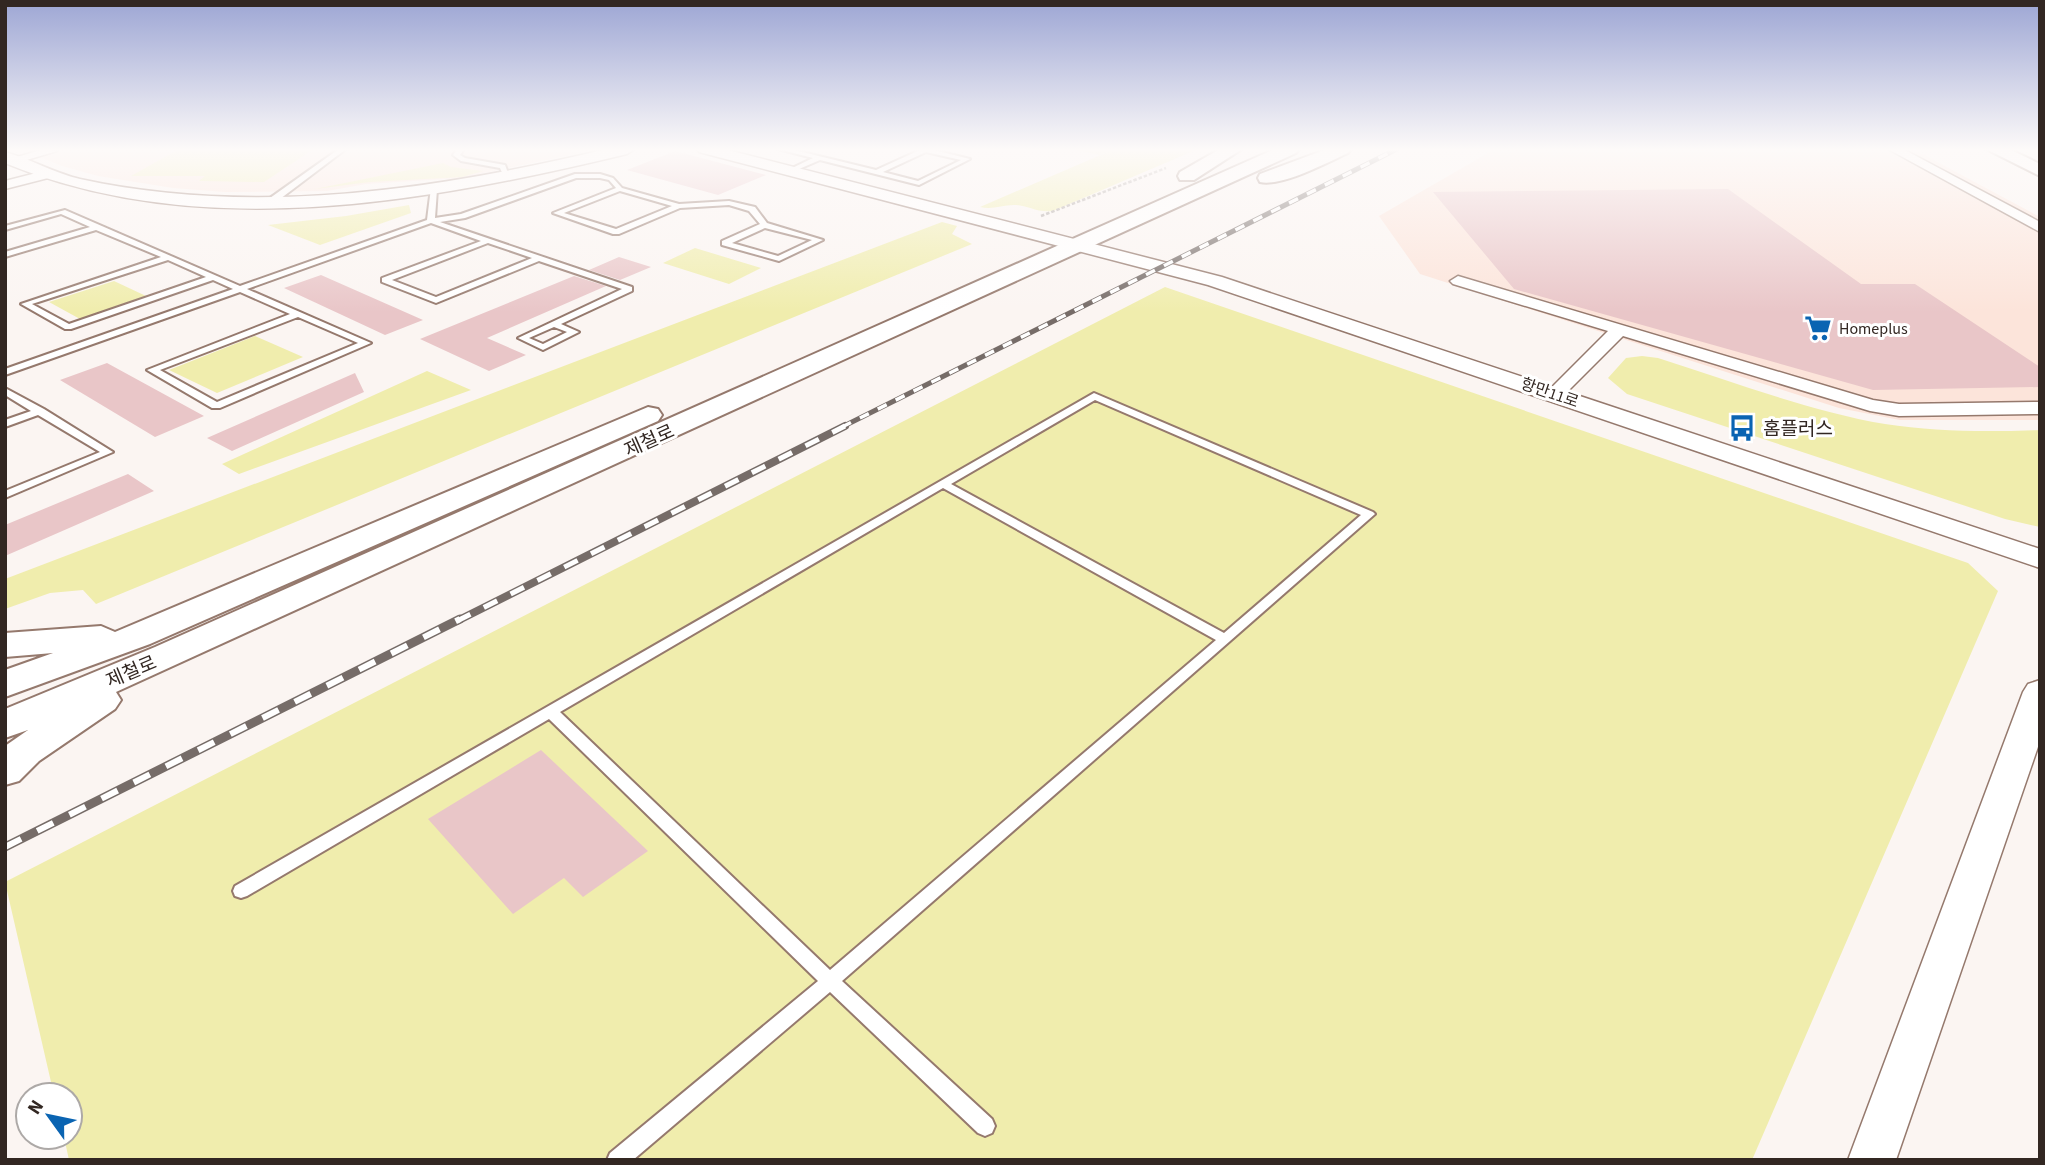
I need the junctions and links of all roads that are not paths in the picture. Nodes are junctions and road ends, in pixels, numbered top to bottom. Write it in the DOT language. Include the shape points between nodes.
graph roads {
  1 [pos="432,203"];
  2 [pos="498,203"];
  3 [pos="582,203"];
  4 [pos="670,203"];
  5 [pos="723,203"];
  6 [pos="730,203"];
  7 [pos="918,203"];
  8 [pos="1140,203"];
  9 [pos="1174,203"];
  10 [pos="1182,203"];
  11 [pos="1994,203"];
  12 [pos="679,206"];
  13 [pos="1160,210"];
  14 [pos="431,221"];
  15 [pos="764,225"];
  16 [pos="97,227"];
  17 [pos="5,228"];
  18 [pos="2040,228"];
  19 [pos="487,240"];
  20 [pos="1070,242"];
  21 [pos="5,255"];
  22 [pos="167,258"];
  23 [pos="539,258"];
  24 [pos="211,278"];
  25 [pos="1458,281"];
  26 [pos="238,290"];
  27 [pos="297,314"];
  28 [pos="554,324"];
  29 [pos="1618,331"];
  30 [pos="5,372"];
  31 [pos="5,391"];
  32 [pos="1555,394"];
  33 [pos="2040,408"];
  34 [pos="40,411"];
  35 [pos="5,424"];
  36 [pos="943,484"];
  37 [pos="5,495"];
  38 [pos="2040,559"];
  39 [pos="1223,638"];
  40 [pos="5,645"];
  41 [pos="153,646"];
  42 [pos="5,684"];
  43 [pos="2040,692"];
  44 [pos="550,711"];
  45 [pos="5,724"];
  46 [pos="5,770"];
  47 [pos="242,891"];
  48 [pos="830,981"];
  49 [pos="985,1126"];
  50 [pos="617,1160"];
  51 [pos="1872,1160"];
  1 -- 14 [label="lane"];
  2 -- 14 [label="lane"];
  3 -- 12 [label="lane" via="557,213 616,232"];
  4 -- 12 [label="lane"];
  5 -- 12 [label="lane"];
  6 -- 15 [label="lane" via="752,209"];
  7 -- 20 [label="street, 항만11로"];
  8 -- 20 [label="main road, 제철로"];
  9 -- 13 [label="main road, 제철로"];
  10 -- 13 [label="main road"];
  11 -- 18 [label="street"];
  13 -- 20 [label="main road, 제철로"];
  14 -- 19 [label="lane"];
  14 -- 26 [label="lane"];
  15 -- 15 [label="lane" via="725,243 779,259 819,240"];
  16 -- 17 [label="lane" via="62,212"];
  16 -- 21 [label="lane"];
  16 -- 22 [label="lane"];
  19 -- 23 [label="lane"];
  19 -- 23 [label="lane" via="385,280 436,300"];
  20 -- 32 [label="street, 항만11로" via="1215,281"];
  20 -- 41 [label="main road, 제철로"];
  22 -- 24 [label="lane"];
  22 -- 24 [label="lane" via="25,304 68,327"];
  23 -- 28 [label="lane" via="629,289"];
  24 -- 26 [label="lane"];
  25 -- 29 [label="street"];
  26 -- 27 [label="lane"];
  26 -- 30 [label="lane"];
  27 -- 27 [label="lane" via="366,343 216,406 152,370"];
  28 -- 28 [label="lane" via="543,328 522,338 543,347 575,332"];
  29 -- 32 [label="street"];
  29 -- 33 [label="street" via="1870,405 1899,410"];
  31 -- 34 [label="lane"];
  32 -- 38 [label="street, 항만11로"];
  34 -- 35 [label="lane"];
  34 -- 37 [label="lane" via="108,452"];
  36 -- 39 [label="lane"];
  36 -- 39 [label="lane" via="1094,396 1369,514"];
  36 -- 44 [label="lane"];
  39 -- 48 [label="lane"];
  40 -- 41 [label="main road"];
  41 -- 42 [label="main road, 제철로"];
  41 -- 45 [label="main road, 제철로"];
  41 -- 46 [label="main road"];
  43 -- 51 [label="street"];
  44 -- 47 [label="lane"];
  44 -- 48 [label="lane"];
  48 -- 49 [label="lane"];
  48 -- 50 [label="lane"];
}
